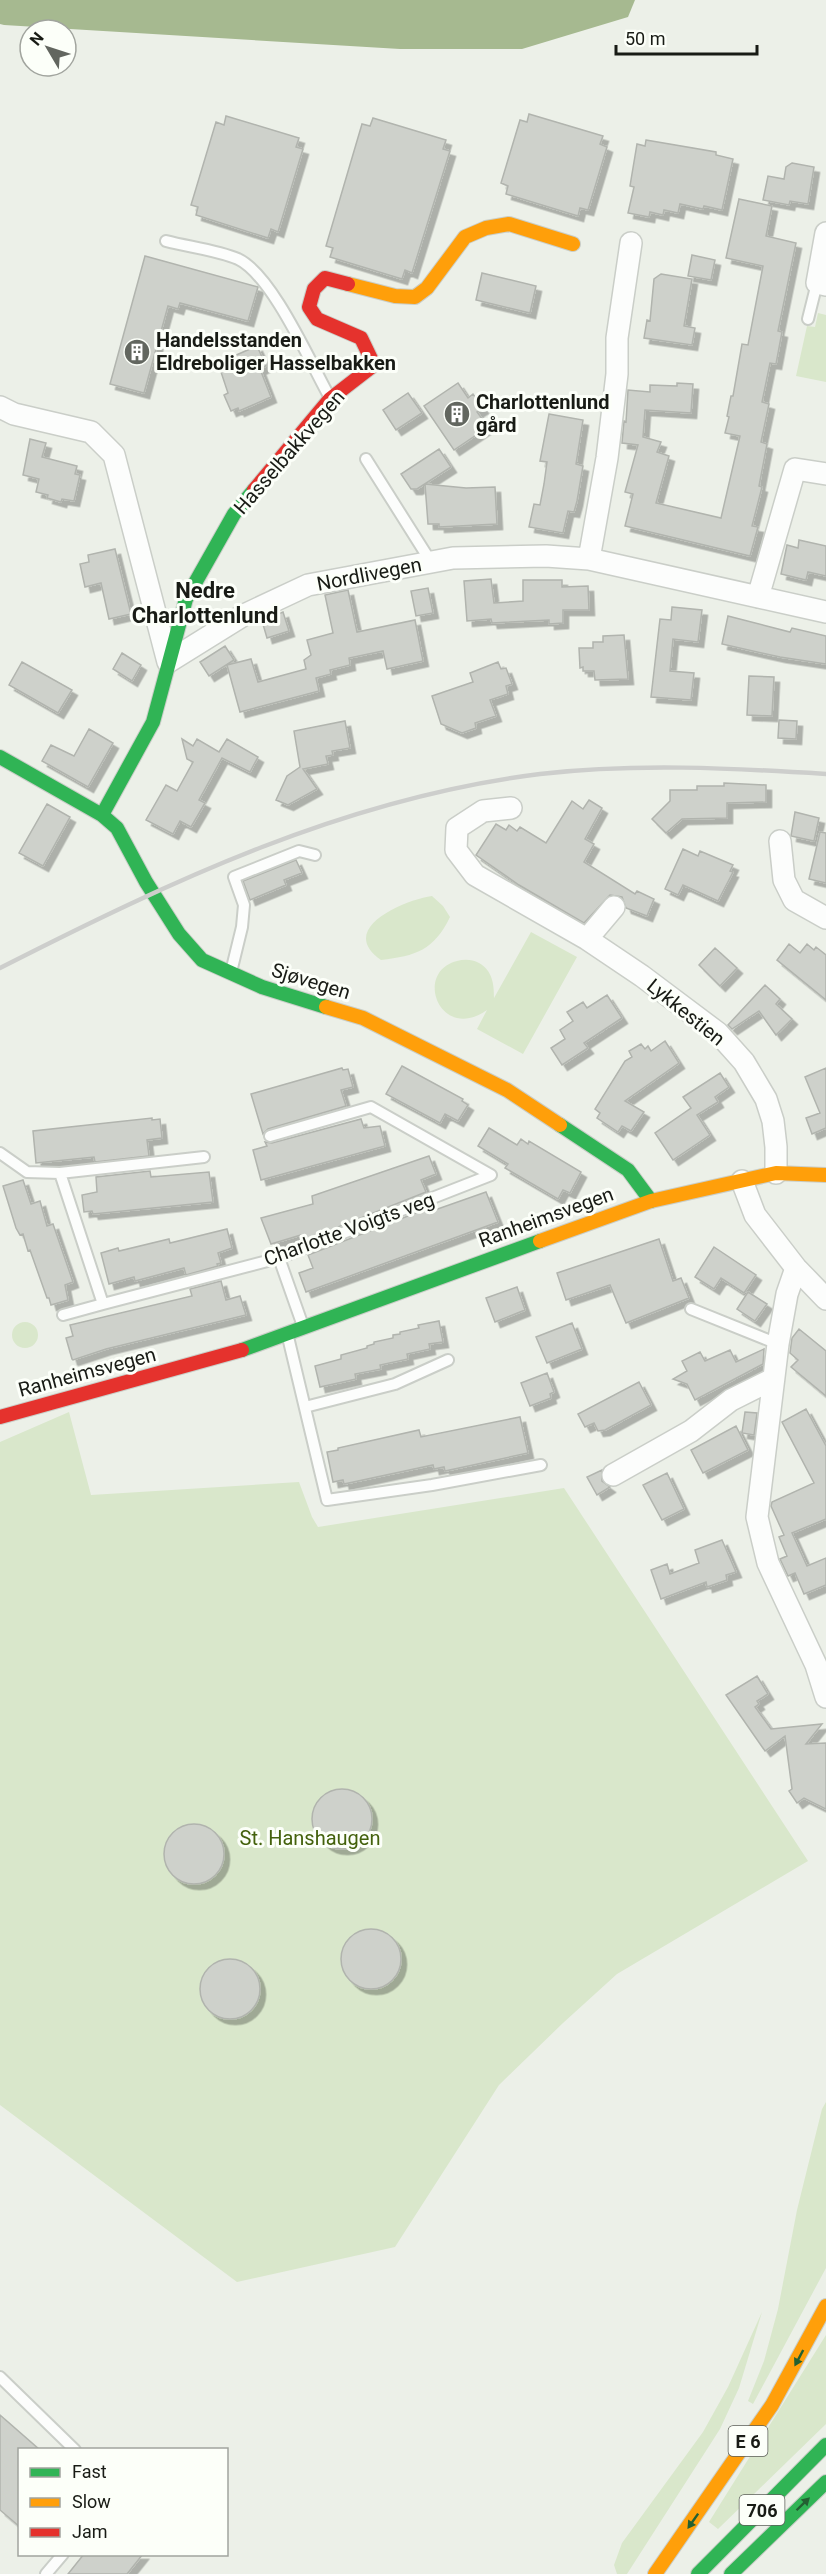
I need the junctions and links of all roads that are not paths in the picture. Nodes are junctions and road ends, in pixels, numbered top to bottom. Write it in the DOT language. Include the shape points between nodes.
graph roads {
  1 [pos="826,233"];
  2 [pos="166,241"];
  3 [pos="631,243"];
  4 [pos="573,244"];
  5 [pos="821,284"];
  6 [pos="808,319"];
  7 [pos="330,399"];
  8 [pos="0,407"];
  9 [pos="283,453"];
  10 [pos="366,459"];
  11 [pos="294,465"];
  12 [pos="826,474"];
  13 [pos="589,558"];
  14 [pos="431,562"];
  15 [pos="758,597"];
  16 [pos="826,612"];
  17 [pos="168,662"];
  18 [pos="0,757"];
  19 [pos="511,808"];
  20 [pos="102,815"];
  21 [pos="780,841"];
  22 [pos="315,855"];
  23 [pos="614,907"];
  24 [pos="826,918"];
  25 [pos="587,939"];
  26 [pos="231,973"];
  27 [pos="270,1136"];
  28 [pos="0,1153"];
  29 [pos="204,1157"];
  30 [pos="60,1173"];
  31 [pos="776,1173"];
  32 [pos="826,1175"];
  33 [pos="742,1181"];
  34 [pos="651,1201"];
  35 [pos="279,1258"];
  36 [pos="796,1268"];
  37 [pos="826,1299"];
  38 [pos="104,1304"];
  39 [pos="691,1309"];
  40 [pos="63,1316"];
  41 [pos="304,1329"];
  42 [pos="288,1336"];
  43 [pos="778,1344"];
  44 [pos="448,1360"];
  45 [pos="773,1379"];
  46 [pos="305,1407"];
  47 [pos="0,1417"];
  48 [pos="541,1465"];
  49 [pos="613,1475"];
  50 [pos="826,1697"];
  51 [pos="826,2306"];
  52 [pos="0,2377"];
  53 [pos="826,2445"];
  54 [pos="73,2448"];
  55 [pos="826,2482"];
  56 [pos="61,2556"];
  57 [pos="46,2574"];
  58 [pos="655,2574"];
  59 [pos="698,2574"];
  60 [pos="731,2574"];
  1 -- 5 [label="street"];
  2 -- 7 [label="lane" via="237,259 252,269 268,285"];
  3 -- 13 [label="street" via="617,338 607,458"];
  4 -- 7 [label="main road, Hasselbakkvegen" via="508,224 486,228 465,237 427,288 415,297 394,296 325,278 314,289 309,307 317,319 361,338 374,365"];
  5 -- 6 [label="lane"];
  7 -- 9 [label="main road, Hasselbakkvegen"];
  8 -- 17 [label="street, Hasselbakkvegen" via="90,432 114,455"];
  9 -- 11 [label="lane"];
  9 -- 17 [label="main road, Hasselbakkvegen" via="209,554 186,599"];
  10 -- 14 [label="lane"];
  12 -- 15 [label="street" via="795,469"];
  13 -- 14 [label="street, Nordlivegen" via="453,558"];
  13 -- 15 [label="street, Nordlivegen"];
  14 -- 17 [label="street, Nordlivegen" via="308,585 242,616"];
  15 -- 16 [label="street, Nordlivegen"];
  17 -- 20 [label="main road, Hasselbakkvegen" via="153,722"];
  18 -- 20 [label="main road, Sjøvegen"];
  19 -- 25 [label="street, Lykkestien" via="483,811 457,828 456,850 476,875"];
  20 -- 26 [label="main road, Sjøvegen" via="117,828 178,934 202,960"];
  21 -- 24 [label="street" via="784,880 794,900"];
  22 -- 26 [label="lane" via="299,851 234,877 244,905 243,927"];
  23 -- 25 [label="street"];
  25 -- 31 [label="street, Lykkestien" via="718,1033 744,1062 766,1099 773,1120"];
  26 -- 34 [label="main road, Sjøvegen" via="262,987 363,1018 507,1090 628,1170"];
  27 -- 35 [label="lane, Charlotte Voigts veg" via="371,1107 491,1175"];
  28 -- 30 [label="lane" via="27,1172"];
  29 -- 30 [label="lane"];
  30 -- 38 [label="lane"];
  31 -- 32 [label="main road, Ranheimsvegen"];
  31 -- 33 [label="main road, Ranheimsvegen"];
  33 -- 34 [label="main road, Ranheimsvegen"];
  33 -- 36 [label="street" via="755,1215"];
  34 -- 41 [label="main road, Ranheimsvegen"];
  35 -- 38 [label="lane, Charlotte Voigts veg"];
  35 -- 41 [label="lane"];
  36 -- 37 [label="street"];
  36 -- 43 [label="street"];
  38 -- 40 [label="lane, Charlotte Voigts veg"];
  39 -- 43 [label="lane"];
  41 -- 42 [label="main road, Ranheimsvegen"];
  42 -- 46 [label="lane"];
  42 -- 47 [label="main road, Ranheimsvegen"];
  43 -- 45 [label="street"];
  44 -- 46 [label="lane" via="395,1384"];
  45 -- 49 [label="street" via="730,1401 691,1431"];
  45 -- 50 [label="street" via="757,1517 768,1563 816,1665"];
  46 -- 48 [label="lane" via="327,1500"];
  51 -- 58 [label="main road, E 6, one-way" via="772,2405"];
  52 -- 54 [label="lane"];
  53 -- 59 [label="main road, 706"];
  60 -- 55 [label="main road, 706, one-way"];
  56 -- 57 [label="lane"];
}
